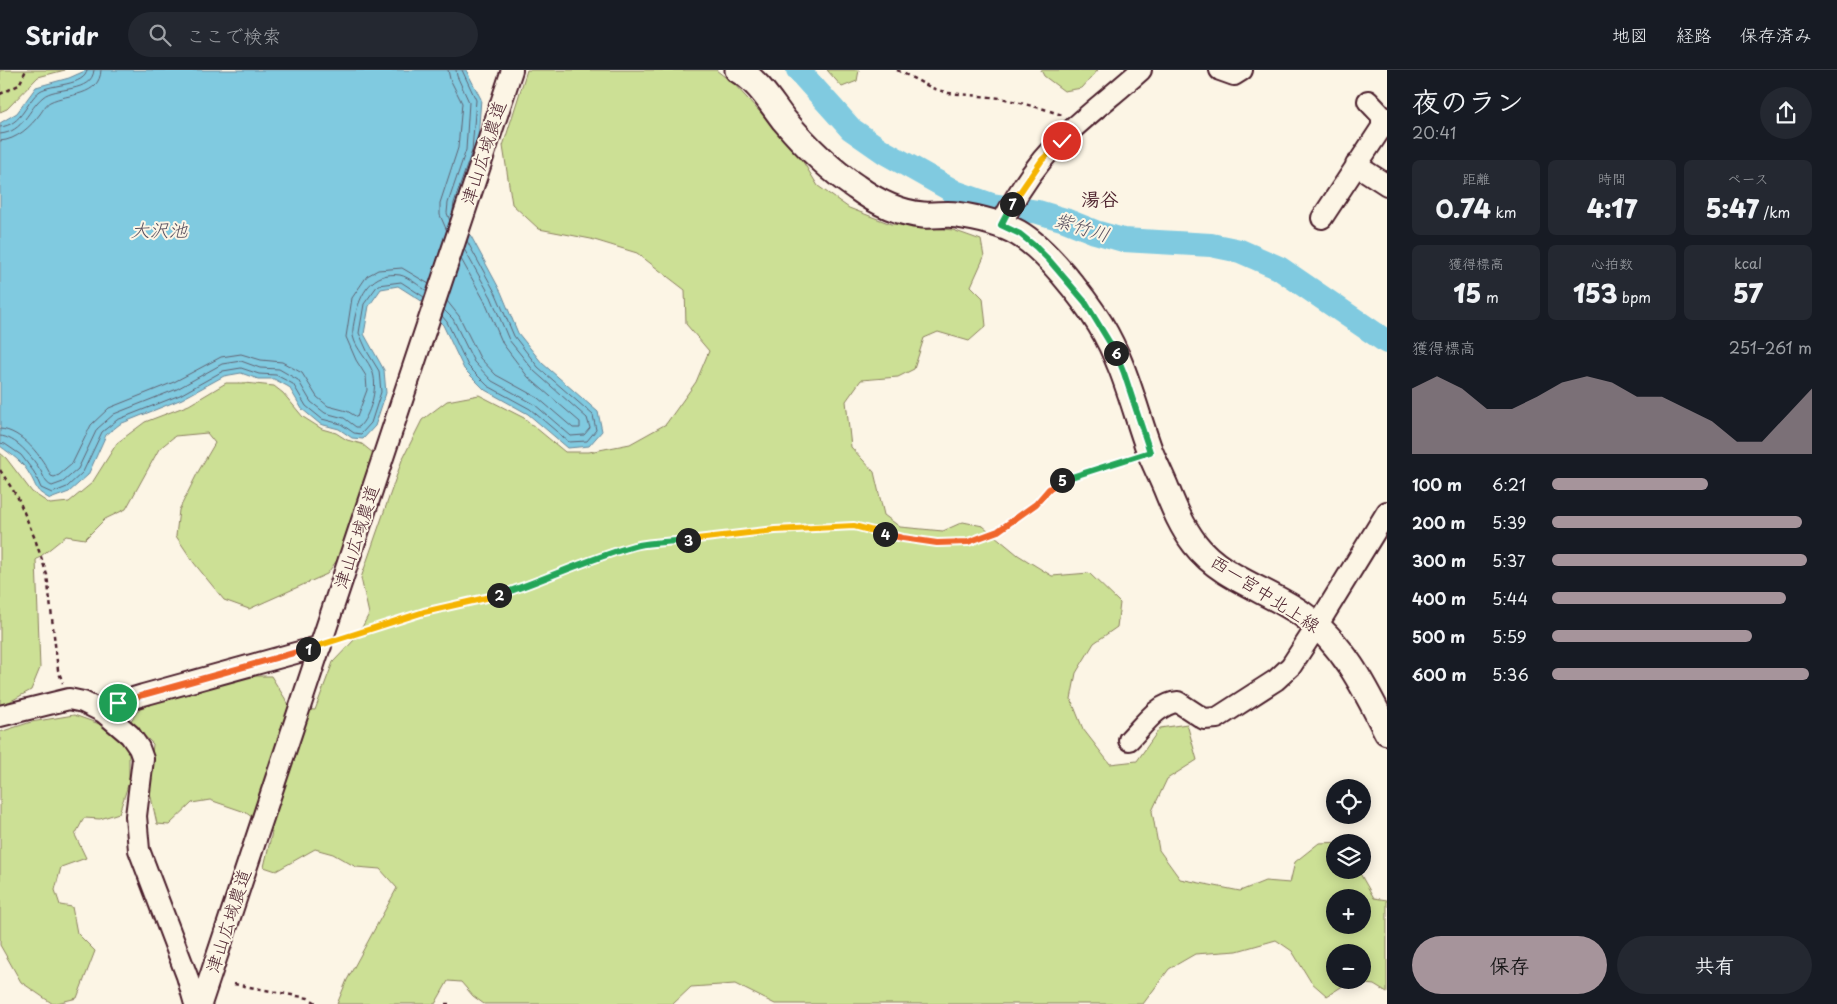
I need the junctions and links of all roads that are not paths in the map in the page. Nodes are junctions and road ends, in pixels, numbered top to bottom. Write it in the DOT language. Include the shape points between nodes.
graph roads {
  1 [pos="512,70"];
  2 [pos="738,70"];
  3 [pos="1141,70"];
  4 [pos="1220,70"];
  5 [pos="1242,70"];
  6 [pos="1368,101"];
  7 [pos="1356,165"];
  8 [pos="1387,185"];
  9 [pos="1008,212"];
  10 [pos="1322,218"];
  11 [pos="1387,512"];
  12 [pos="1317,626"];
  13 [pos="320,646"];
  14 [pos="103,712"];
  15 [pos="0,716"];
  16 [pos="1387,732"];
  17 [pos="1129,740"];
  18 [pos="212,973"];
  19 [pos="186,976"];
  20 [pos="195,1004"];
  21 [pos="202,1004"];
  1 -- 13 [label="street, 津山広域農道"];
  2 -- 9 [label="main road, 西一宮中北上線" via="761,88 784,119 823,161 880,202 903,212 927,215"];
  3 -- 9 [label="street" via="1042,160"];
  4 -- 5 [label="street" via="1234,75"];
  6 -- 7 [label="street" via="1382,116 1382,127"];
  7 -- 8 [label="street"];
  7 -- 10 [label="street"];
  9 -- 12 [label="main road, 西一宮中北上線" via="1020,234 1036,247 1090,310 1115,352 1150,452 1177,516 1196,546 1216,565 1281,601"];
  11 -- 12 [label="street"];
  12 -- 16 [label="main road, 西一宮中北上線" via="1334,642 1352,668"];
  12 -- 17 [label="street" via="1291,666 1276,680 1217,718 1204,719 1178,702 1172,702 1162,706"];
  13 -- 14 [label="street" via="143,695"];
  13 -- 18 [label="street, 津山広域農道"];
  14 -- 15 [label="street" via="69,699"];
  14 -- 19 [label="street" via="130,735 139,748 142,759 136,816 139,850"];
  18 -- 19 [label="street" via="200,980"];
  18 -- 21 [label="street, 津山広域農道"];
  19 -- 20 [label="street"];
}
